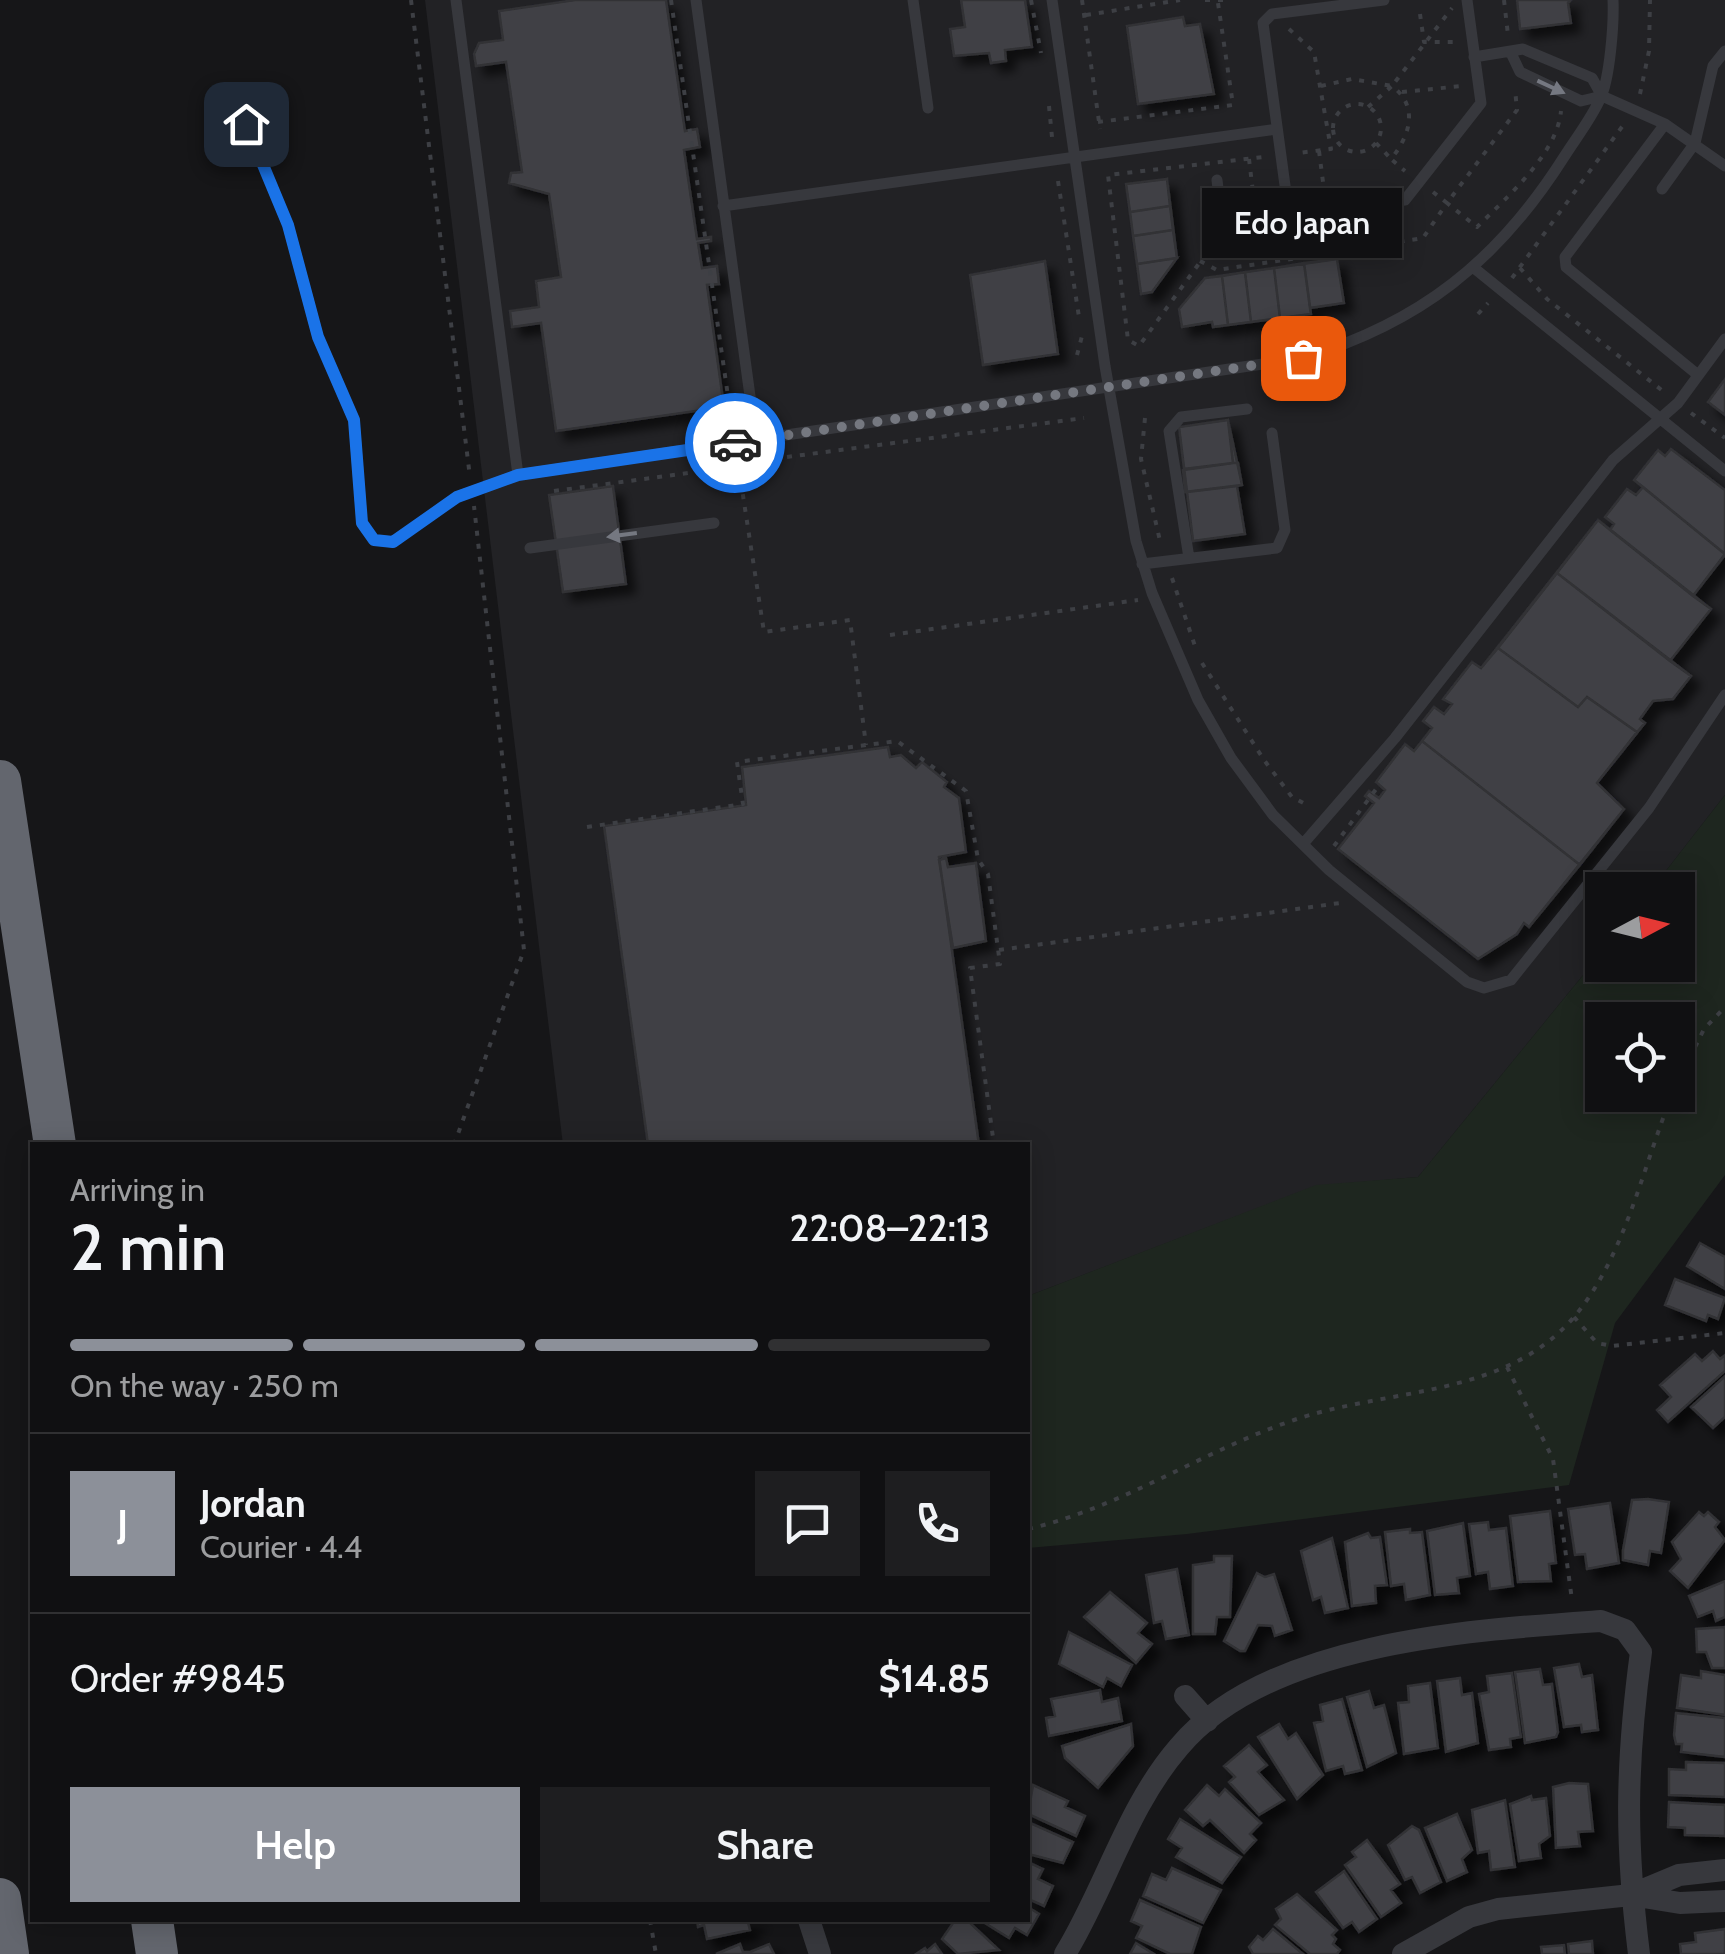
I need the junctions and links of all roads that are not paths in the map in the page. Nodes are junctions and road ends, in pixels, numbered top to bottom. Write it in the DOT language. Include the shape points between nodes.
graph roads {
  1 [pos="456,0"];
  2 [pos="696,0"];
  3 [pos="913,0"];
  4 [pos="1052,0"];
  5 [pos="1384,0"];
  6 [pos="1467,0"];
  7 [pos="1613,0"];
  8 [pos="1321,4"];
  9 [pos="1725,51"];
  10 [pos="1511,53"];
  11 [pos="1474,57"];
  12 [pos="1602,96"];
  13 [pos="928,108"];
  14 [pos="246,124"];
  15 [pos="1665,124"];
  16 [pos="1277,129"];
  17 [pos="1695,143"];
  18 [pos="1075,156"];
  19 [pos="1725,166"];
  20 [pos="1217,180"];
  21 [pos="1662,189"];
  22 [pos="723,206"];
  23 [pos="1289,215"];
  24 [pos="1474,268"];
  25 [pos="1725,339"];
  26 [pos="1698,376"];
  27 [pos="1109,384"];
  28 [pos="1247,410"];
  29 [pos="1658,418"];
  30 [pos="1272,433"];
  31 [pos="756,440"];
  32 [pos="1725,471"];
  33 [pos="518,475"];
  34 [pos="714,522"];
  35 [pos="530,548"];
  36 [pos="1189,558"];
  37 [pos="1142,564"];
  38 [pos="1725,695"];
  39 [pos="0,781"];
  40 [pos="1304,844"];
  41 [pos="0,955"];
  42 [pos="55,1142"];
  43 [pos="30,1144"];
  44 [pos="1185,1696"];
  45 [pos="1206,1721"];
  46 [pos="1725,1870"];
  47 [pos="1631,1895"];
  48 [pos="0,1900"];
  49 [pos="1725,1900"];
  50 [pos="152,1922"];
  51 [pos="809,1922"];
  52 [pos="8,1954"];
  53 [pos="157,1954"];
  54 [pos="820,1954"];
  55 [pos="1065,1954"];
  56 [pos="1403,1954"];
  57 [pos="1638,1954"];
  1 -- 33 [label="lane"];
  2 -- 22 [label="lane"];
  3 -- 13 [label="lane"];
  4 -- 18 [label="lane"];
  5 -- 8 [label="lane"];
  6 -- 11 [label="lane"];
  7 -- 12 [label="lane"];
  8 -- 16 [label="lane" via="1272,14 1262,23"];
  9 -- 17 [label="lane" via="1713,66"];
  10 -- 11 [label="lane"];
  10 -- 12 [label="lane" via="1523,49 1592,78"];
  10 -- 12 [label="lane, one-way" via="1520,72 1550,87 1581,101"];
  11 -- 23 [label="lane" via="1480,103 1405,200"];
  12 -- 15 [label="lane"];
  12 -- 24 [label="lane" via="1533,206"];
  14 -- 33 [label="lane" via="288,225 318,337 354,420 362,523 374,540 393,542 457,497"];
  15 -- 17 [label="lane"];
  15 -- 26 [label="lane" via="1565,257 1566,267"];
  16 -- 18 [label="lane"];
  16 -- 23 [label="lane"];
  17 -- 19 [label="lane"];
  17 -- 21 [label="lane"];
  18 -- 22 [label="lane"];
  18 -- 27 [label="lane"];
  20 -- 23 [label="lane" via="1222,223"];
  22 -- 31 [label="lane"];
  24 -- 27 [label="lane" via="1360,340 1303,358"];
  24 -- 29 [label="lane"];
  25 -- 26 [label="lane"];
  26 -- 29 [label="lane"];
  27 -- 31 [label="lane"];
  27 -- 37 [label="lane"];
  28 -- 36 [label="lane" via="1180,416 1169,432"];
  29 -- 32 [label="lane"];
  29 -- 40 [label="lane" via="1614,460"];
  30 -- 36 [label="lane" via="1286,530 1277,548"];
  31 -- 33 [label="lane"];
  34 -- 35 [label="lane, one-way"];
  36 -- 37 [label="lane"];
  37 -- 40 [label="lane" via="1198,700 1273,815"];
  38 -- 40 [label="lane" via="1649,808 1511,980 1484,988 1466,982"];
  39 -- 42 [label="highway"];
  41 -- 43 [label="highway"];
  44 -- 45 [label="street"];
  45 -- 47 [label="street" via="1276,1677 1376,1647 1575,1622 1625,1630 1640,1652 1628,1749"];
  45 -- 55 [label="street" via="1179,1746 1140,1805"];
  46 -- 47 [label="street" via="1679,1875"];
  47 -- 49 [label="street" via="1680,1903"];
  47 -- 56 [label="street" via="1498,1909 1468,1917"];
  47 -- 57 [label="street"];
  48 -- 52 [label="highway"];
  50 -- 53 [label="highway"];
  51 -- 54 [label="street"];
}
